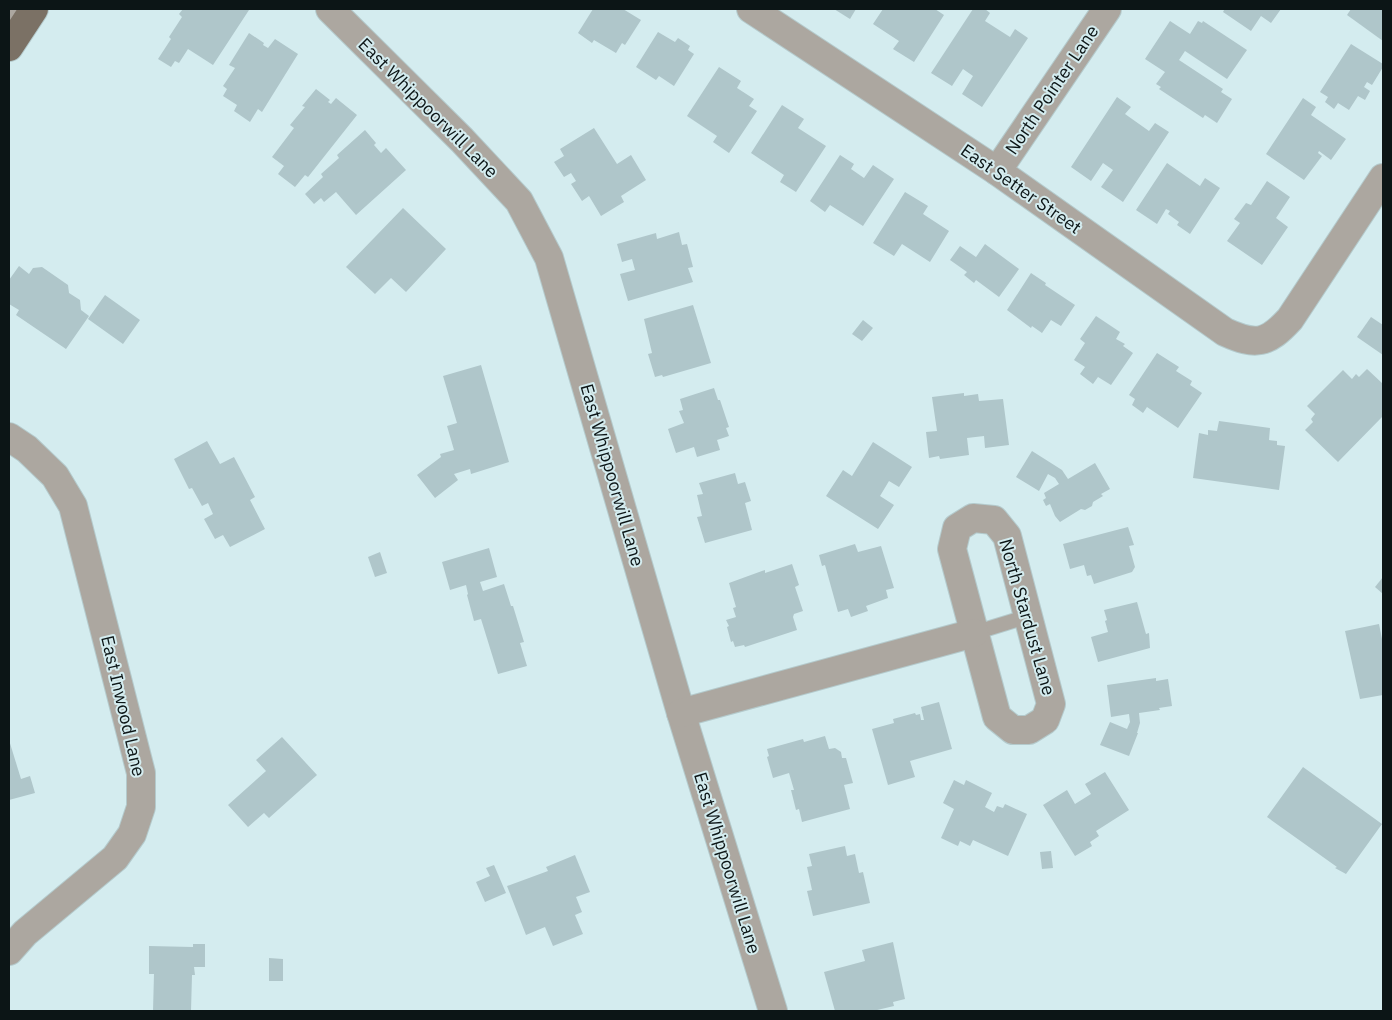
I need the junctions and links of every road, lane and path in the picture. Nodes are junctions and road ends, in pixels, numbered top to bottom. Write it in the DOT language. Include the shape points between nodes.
graph roads {
  1 [pos="330,9"];
  2 [pos="751,9"];
  3 [pos="1107,9"];
  4 [pos="22,14"];
  5 [pos="9,47"];
  6 [pos="997,171"];
  7 [pos="1383,178"];
  8 [pos="9,437"];
  9 [pos="1029,616"];
  10 [pos="974,633"];
  11 [pos="681,713"];
  12 [pos="9,950"];
  13 [pos="773,1011"];
  1 -- 11 [label="street, East Whippoorwill Lane" via="519,201 549,258"];
  2 -- 6 [label="street, East Setter Street"];
  3 -- 6 [label="street, North Pointer Lane"];
  4 -- 5 [label="main road"];
  6 -- 7 [label="street, East Setter Street" via="1225,332 1244,340 1260,341 1276,334 1290,319"];
  8 -- 12 [label="street, East Inwood Lane" via="55,476 73,506 141,773 141,807 132,834 114,858"];
  9 -- 10 [label="lane"];
  9 -- 10 [label="street, North Stardust Lane" via="1051,704 1045,720 1029,730 1013,730 997,717"];
  9 -- 10 [label="street, North Stardust Lane" via="1007,536 994,520 973,518 957,528 952,550"];
  10 -- 11 [label="street"];
  11 -- 13 [label="street, East Whippoorwill Lane"];
}
